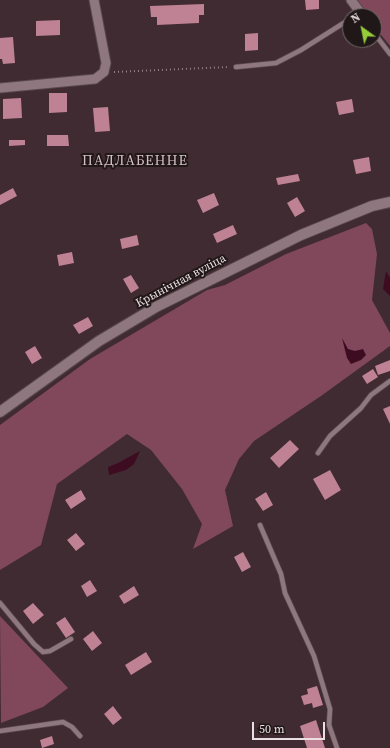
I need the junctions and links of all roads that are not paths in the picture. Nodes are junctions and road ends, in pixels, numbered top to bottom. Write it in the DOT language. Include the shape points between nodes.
graph roads {
  1 [pos="94,0"];
  2 [pos="342,23"];
  3 [pos="382,44"];
  4 [pos="390,54"];
  5 [pos="236,67"];
  6 [pos="0,88"];
  7 [pos="390,202"];
  8 [pos="390,381"];
  9 [pos="0,412"];
  10 [pos="318,453"];
  11 [pos="260,525"];
  12 [pos="0,603"];
  13 [pos="71,639"];
  14 [pos="0,731"];
  15 [pos="80,736"];
  16 [pos="337,748"];
  1 -- 6 [label="street" via="106,63 104,72 95,79"];
  2 -- 5 [label="lane" via="302,50 276,63"];
  3 -- 4 [label="lane"];
  7 -- 9 [label="street, Крынічная вуліца" via="372,206 301,235 156,307 99,342"];
  8 -- 10 [label="lane" via="371,395 361,408 330,436"];
  11 -- 16 [label="lane" via="281,574 285,593 314,656 330,709 329,725"];
  12 -- 13 [label="lane" via="43,652"];
  14 -- 15 [label="lane" via="63,722"];
}
